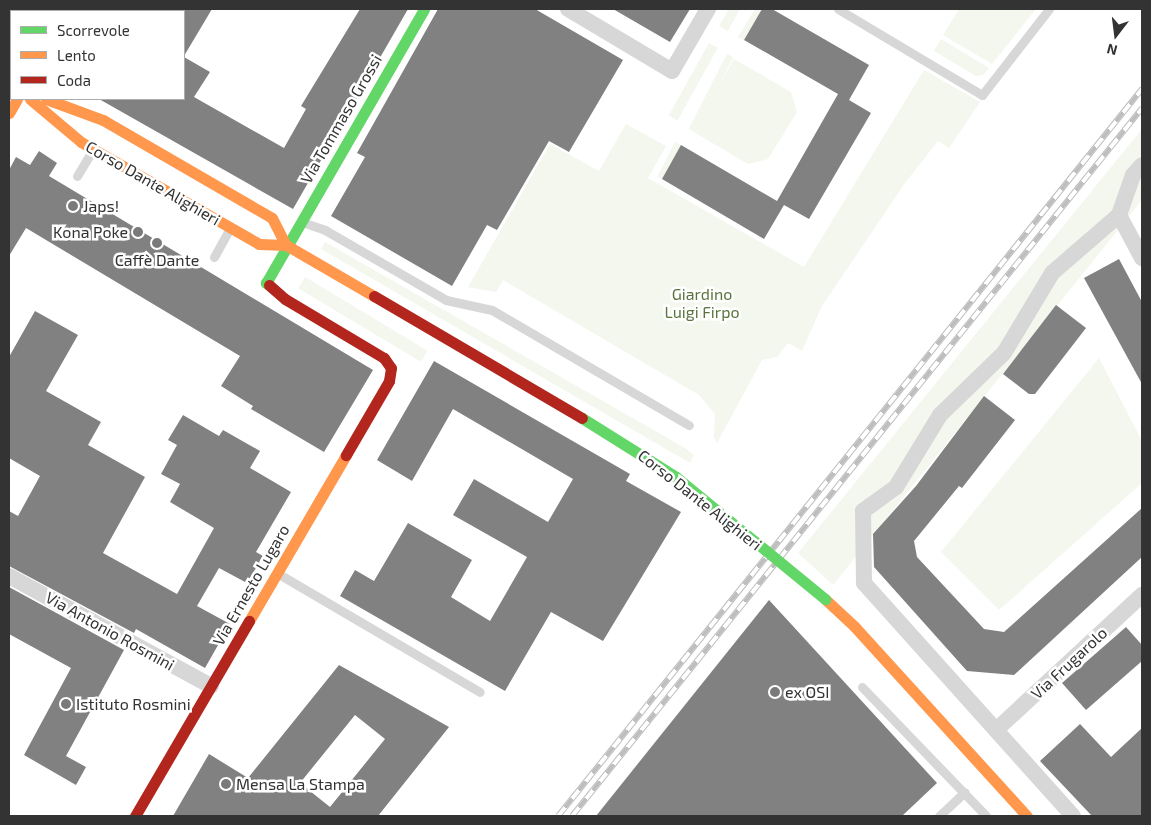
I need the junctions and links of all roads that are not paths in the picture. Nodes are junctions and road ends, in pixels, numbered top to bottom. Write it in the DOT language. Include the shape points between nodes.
graph roads {
  1 [pos="424,9"];
  2 [pos="568,9"];
  3 [pos="708,9"];
  4 [pos="838,9"];
  5 [pos="1049,9"];
  6 [pos="16,100"];
  7 [pos="31,100"];
  8 [pos="54,100"];
  9 [pos="85,104"];
  10 [pos="9,113"];
  11 [pos="67,133"];
  12 [pos="93,149"];
  13 [pos="1142,165"];
  14 [pos="77,176"];
  15 [pos="1119,215"];
  16 [pos="272,218"];
  17 [pos="300,222"];
  18 [pos="230,228"];
  19 [pos="286,245"];
  20 [pos="214,256"];
  21 [pos="1142,258"];
  22 [pos="689,424"];
  23 [pos="276,573"];
  24 [pos="9,576"];
  25 [pos="1142,596"];
  26 [pos="211,686"];
  27 [pos="862,688"];
  28 [pos="480,692"];
  29 [pos="996,730"];
  30 [pos="965,792"];
  31 [pos="135,816"];
  32 [pos="939,816"];
  33 [pos="986,816"];
  34 [pos="1027,816"];
  35 [pos="1073,816"];
  1 -- 17 [label="street, Via Tommaso Grossi"];
  2 -- 3 [label="street" via="672,71"];
  4 -- 5 [label="lane" via="982,95"];
  6 -- 10 [label="street"];
  7 -- 11 [label="street, Corso Dante Alighieri"];
  8 -- 9 [label="street, Corso Dante Alighieri"];
  9 -- 11 [label="street"];
  9 -- 16 [label="street, Corso Dante Alighieri"];
  11 -- 12 [label="street, Corso Dante Alighieri"];
  12 -- 14 [label="lane"];
  12 -- 18 [label="street, Corso Dante Alighieri"];
  13 -- 15 [label="street" via="1133,175"];
  15 -- 21 [label="street"];
  15 -- 29 [label="street" via="1052,273 1004,353 940,415 896,486 863,511 864,583"];
  16 -- 17 [label="street"];
  16 -- 19 [label="street"];
  17 -- 19 [label="street, Via Tommaso Grossi"];
  17 -- 22 [label="lane" via="325,230 446,300 492,310"];
  18 -- 19 [label="street, Corso Dante Alighieri" via="259,244"];
  18 -- 20 [label="lane"];
  19 -- 23 [label="street, Via Ernesto Lugaro" via="267,278 268,288 384,358 391,368 389,382"];
  19 -- 34 [label="street, Corso Dante Alighieri, bridge" via="626,444 676,477 854,626"];
  23 -- 26 [label="street, Via Ernesto Lugaro"];
  23 -- 28 [label="lane"];
  24 -- 26 [label="street, Via Antonio Rosmini"];
  25 -- 29 [label="street, Via Frugarolo"];
  26 -- 31 [label="street, Via Ernesto Lugaro"];
  27 -- 30 [label="lane"];
  29 -- 35 [label="street"];
  30 -- 32 [label="lane"];
  30 -- 33 [label="lane"];
}
